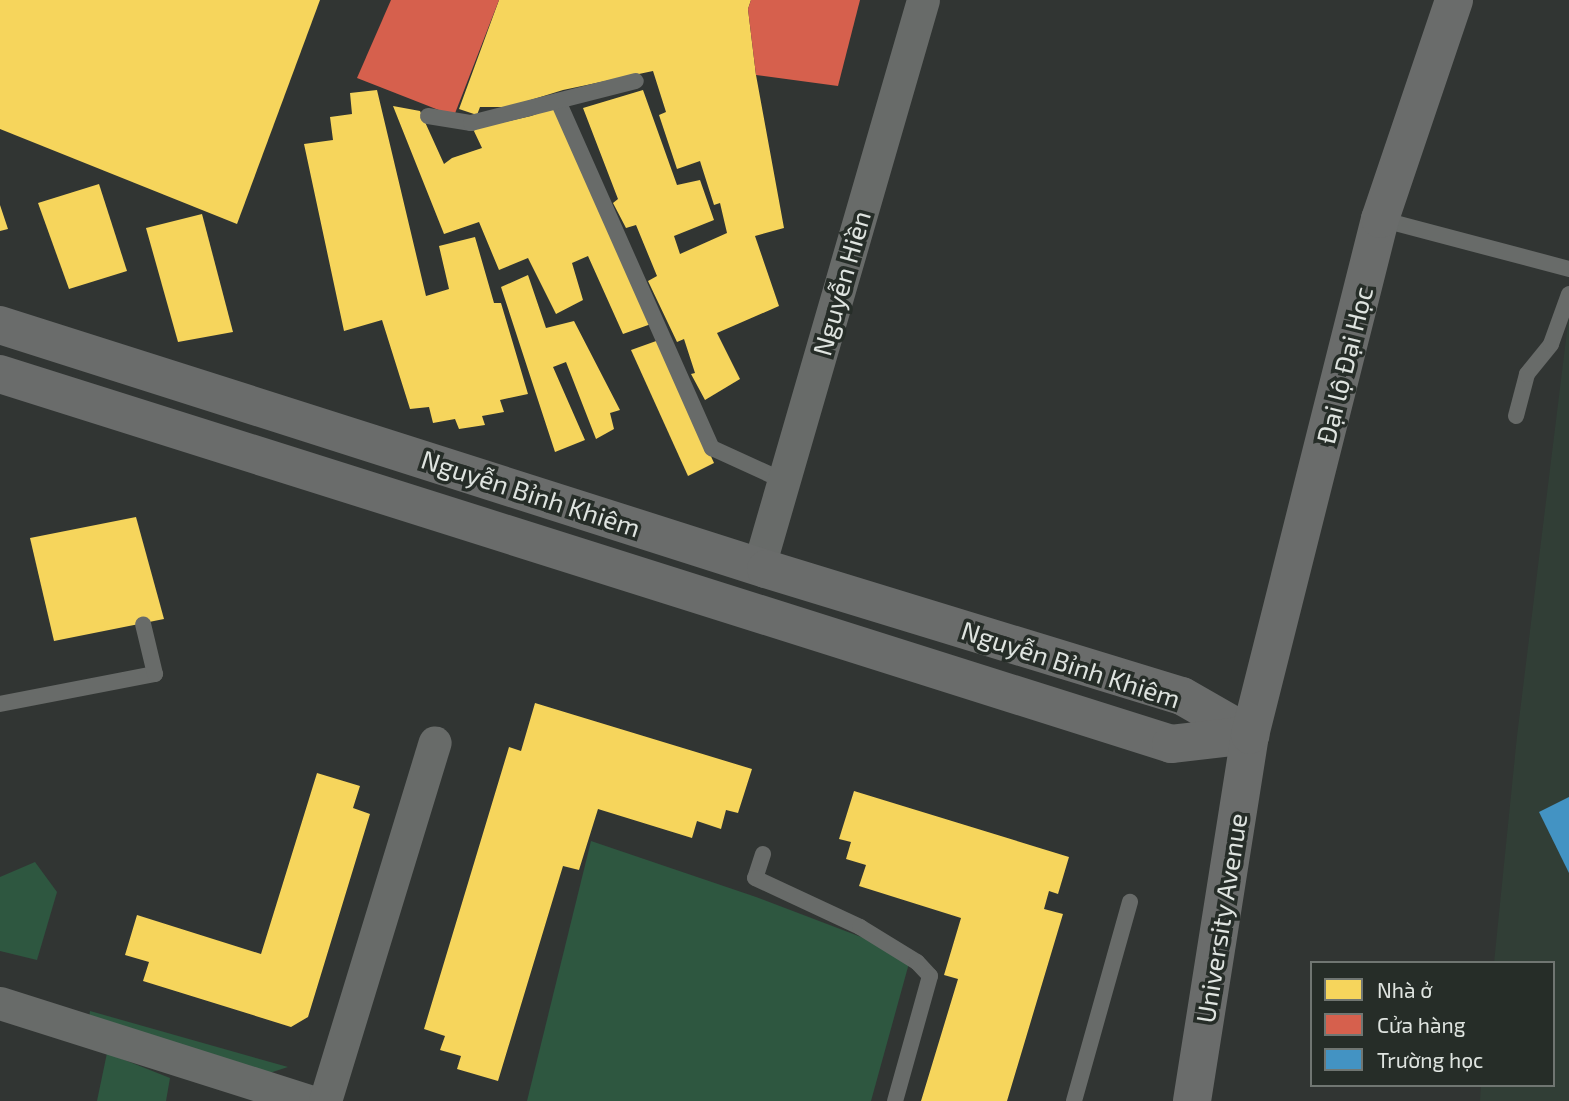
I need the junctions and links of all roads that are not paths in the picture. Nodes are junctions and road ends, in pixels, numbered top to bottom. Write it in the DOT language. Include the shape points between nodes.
graph roads {
  1 [pos="923,0"];
  2 [pos="1454,0"];
  3 [pos="636,81"];
  4 [pos="558,101"];
  5 [pos="428,116"];
  6 [pos="1380,219"];
  7 [pos="1569,269"];
  8 [pos="1569,294"];
  9 [pos="0,325"];
  10 [pos="0,374"];
  11 [pos="1516,416"];
  12 [pos="784,481"];
  13 [pos="759,566"];
  14 [pos="746,610"];
  15 [pos="143,624"];
  16 [pos="0,704"];
  17 [pos="1250,735"];
  18 [pos="435,742"];
  19 [pos="763,854"];
  20 [pos="1130,902"];
  21 [pos="0,1003"];
  22 [pos="309,1101"];
  23 [pos="324,1101"];
  24 [pos="895,1101"];
  25 [pos="1074,1101"];
  26 [pos="1192,1101"];
  1 -- 12 [label="street, Nguyễn Hiền"];
  2 -- 6 [label="street, Đại lộ Đại Học"];
  3 -- 4 [label="lane"];
  4 -- 5 [label="lane" via="471,123"];
  4 -- 12 [label="lane" via="712,448"];
  6 -- 7 [label="lane"];
  6 -- 17 [label="street, Đại lộ Đại Học"];
  8 -- 11 [label="lane" via="1551,344 1527,374"];
  9 -- 13 [label="street, Nguyễn Bỉnh Khiêm"];
  10 -- 14 [label="street, Nguyễn Bỉnh Khiêm"];
  12 -- 13 [label="street, Nguyễn Hiền"];
  13 -- 14 [label="street"];
  13 -- 17 [label="street, Nguyễn Bỉnh Khiêm" via="1182,696"];
  14 -- 17 [label="street, Nguyễn Bỉnh Khiêm" via="1171,744"];
  15 -- 16 [label="lane" via="155,674"];
  17 -- 26 [label="street, University Avenue"];
  18 -- 23 [label="street"];
  19 -- 24 [label="lane" via="755,878 860,927 917,962 930,976"];
  20 -- 25 [label="lane"];
  21 -- 22 [label="street"];
}
